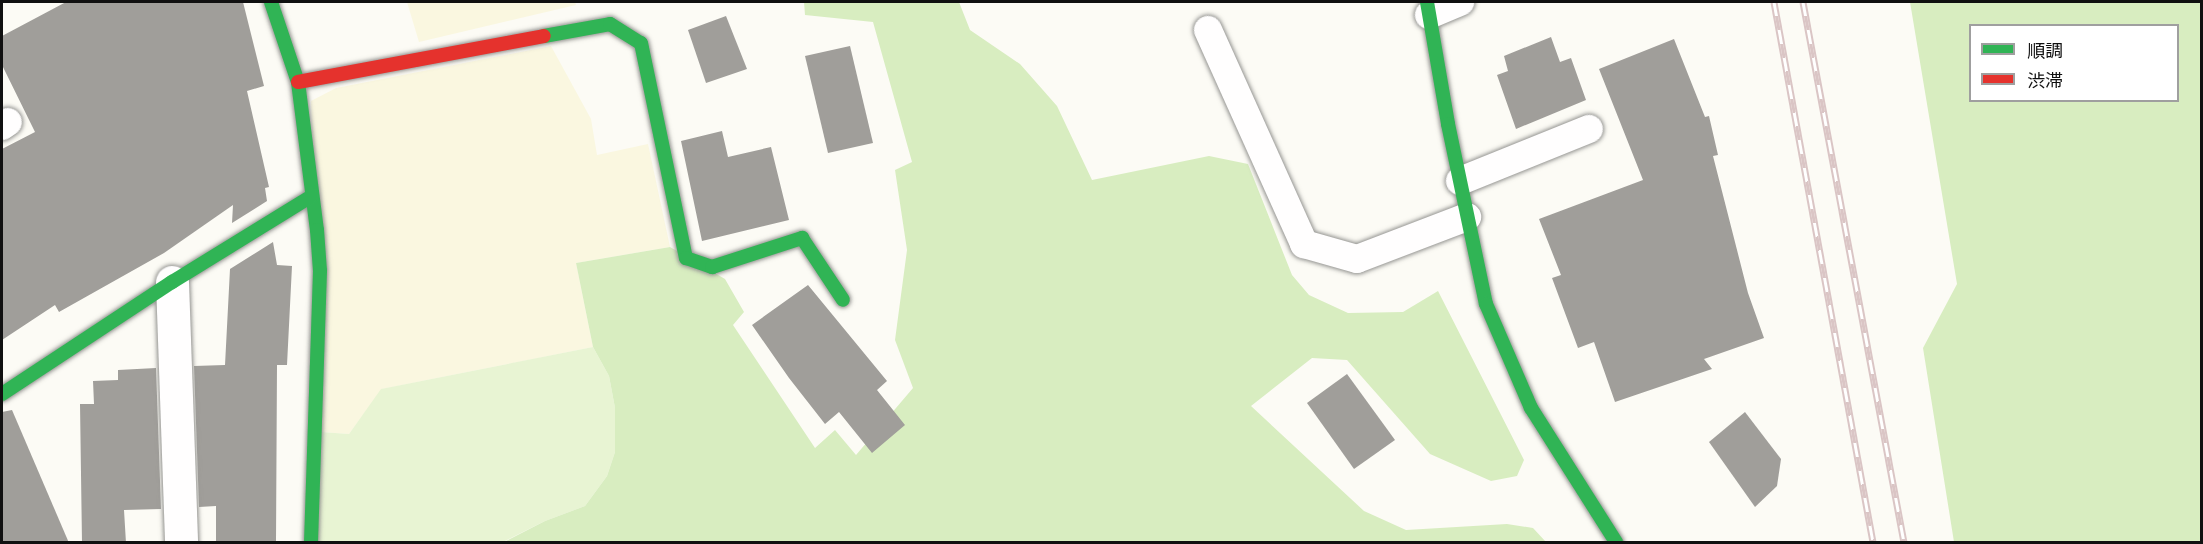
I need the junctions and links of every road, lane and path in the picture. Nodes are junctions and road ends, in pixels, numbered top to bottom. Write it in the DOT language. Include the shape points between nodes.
graph roads {
  1 [pos="271,2"];
  2 [pos="1460,2"];
  3 [pos="1428,8"];
  4 [pos="1208,30"];
  5 [pos="298,82"];
  6 [pos="1589,129"];
  7 [pos="1460,181"];
  8 [pos="312,196"];
  9 [pos="1467,217"];
  10 [pos="172,282"];
  11 [pos="843,300"];
  12 [pos="2,394"];
  13 [pos="1608,539"];
  14 [pos="181,543"];
  15 [pos="311,543"];
  1 -- 5 [label="street"];
  2 -- 3 [label="lane"];
  3 -- 7 [label="street"];
  4 -- 9 [label="lane" via="1304,244 1357,260"];
  5 -- 8 [label="street"];
  5 -- 11 [label="street" via="610,24 641,43 687,258 712,267 802,238"];
  6 -- 7 [label="lane"];
  7 -- 9 [label="street"];
  8 -- 10 [label="street"];
  8 -- 15 [label="street" via="320,271"];
  9 -- 13 [label="street" via="1486,304 1531,408"];
  10 -- 12 [label="street"];
  10 -- 14 [label="street"];
}
